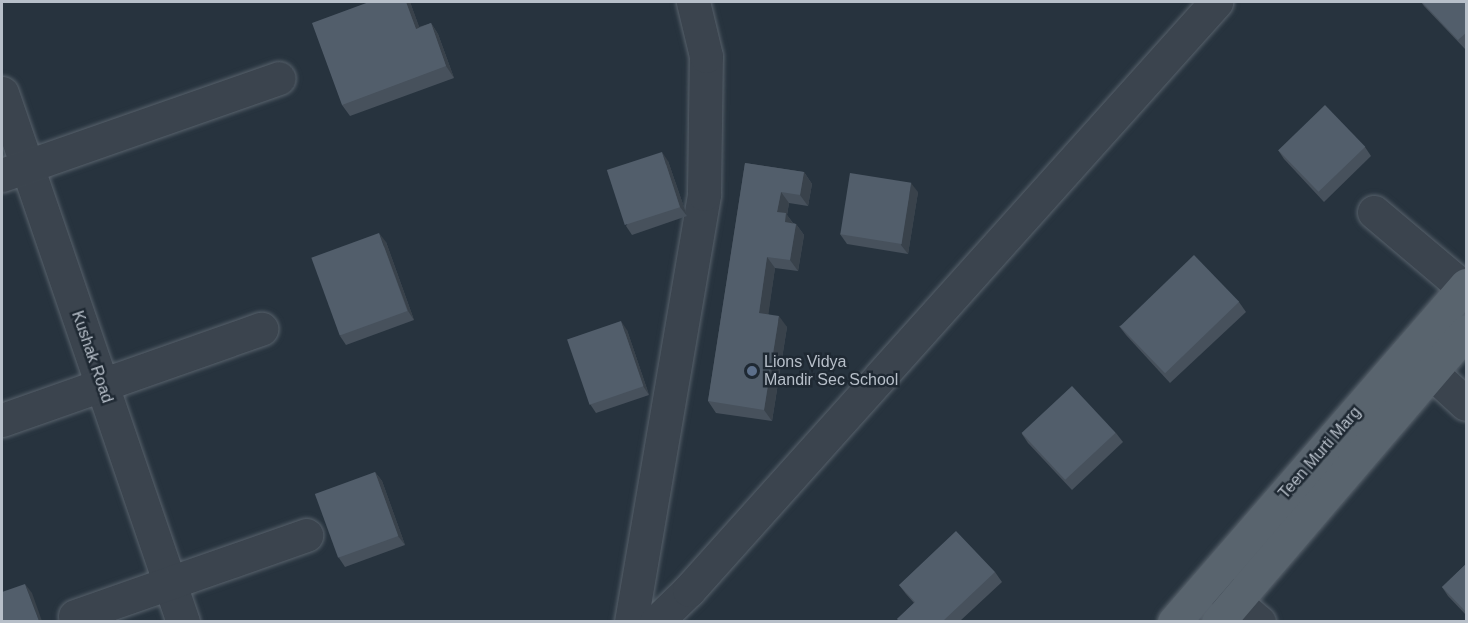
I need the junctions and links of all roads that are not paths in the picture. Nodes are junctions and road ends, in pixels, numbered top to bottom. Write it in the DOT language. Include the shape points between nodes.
graph roads {
  1 [pos="693,2"];
  2 [pos="1216,2"];
  3 [pos="279,78"];
  4 [pos="2,93"];
  5 [pos="14,170"];
  6 [pos="1374,212"];
  7 [pos="1465,286"];
  8 [pos="261,329"];
  9 [pos="1467,332"];
  10 [pos="1431,372"];
  11 [pos="102,385"];
  12 [pos="1467,404"];
  13 [pos="2,420"];
  14 [pos="306,535"];
  15 [pos="1210,581"];
  16 [pos="170,583"];
  17 [pos="1237,615"];
  18 [pos="75,616"];
  19 [pos="183,621"];
  20 [pos="631,621"];
  21 [pos="656,621"];
  22 [pos="1174,621"];
  1 -- 20 [label="street" via="706,56 704,194"];
  2 -- 21 [label="street" via="689,590"];
  3 -- 5 [label="street"];
  4 -- 5 [label="street, Kushak Road"];
  5 -- 11 [label="street, Kushak Road"];
  6 -- 7 [label="street"];
  7 -- 15 [label="main road, Teen Murti Marg"];
  8 -- 11 [label="street"];
  9 -- 10 [label="main road, Teen Murti Marg"];
  10 -- 12 [label="street"];
  10 -- 17 [label="main road, Teen Murti Marg"];
  11 -- 13 [label="street"];
  11 -- 16 [label="street, Kushak Road"];
  14 -- 16 [label="street"];
  15 -- 17 [label="street"];
  15 -- 22 [label="main road, Teen Murti Marg"];
  16 -- 18 [label="street"];
  16 -- 19 [label="street, Kushak Road"];
}
